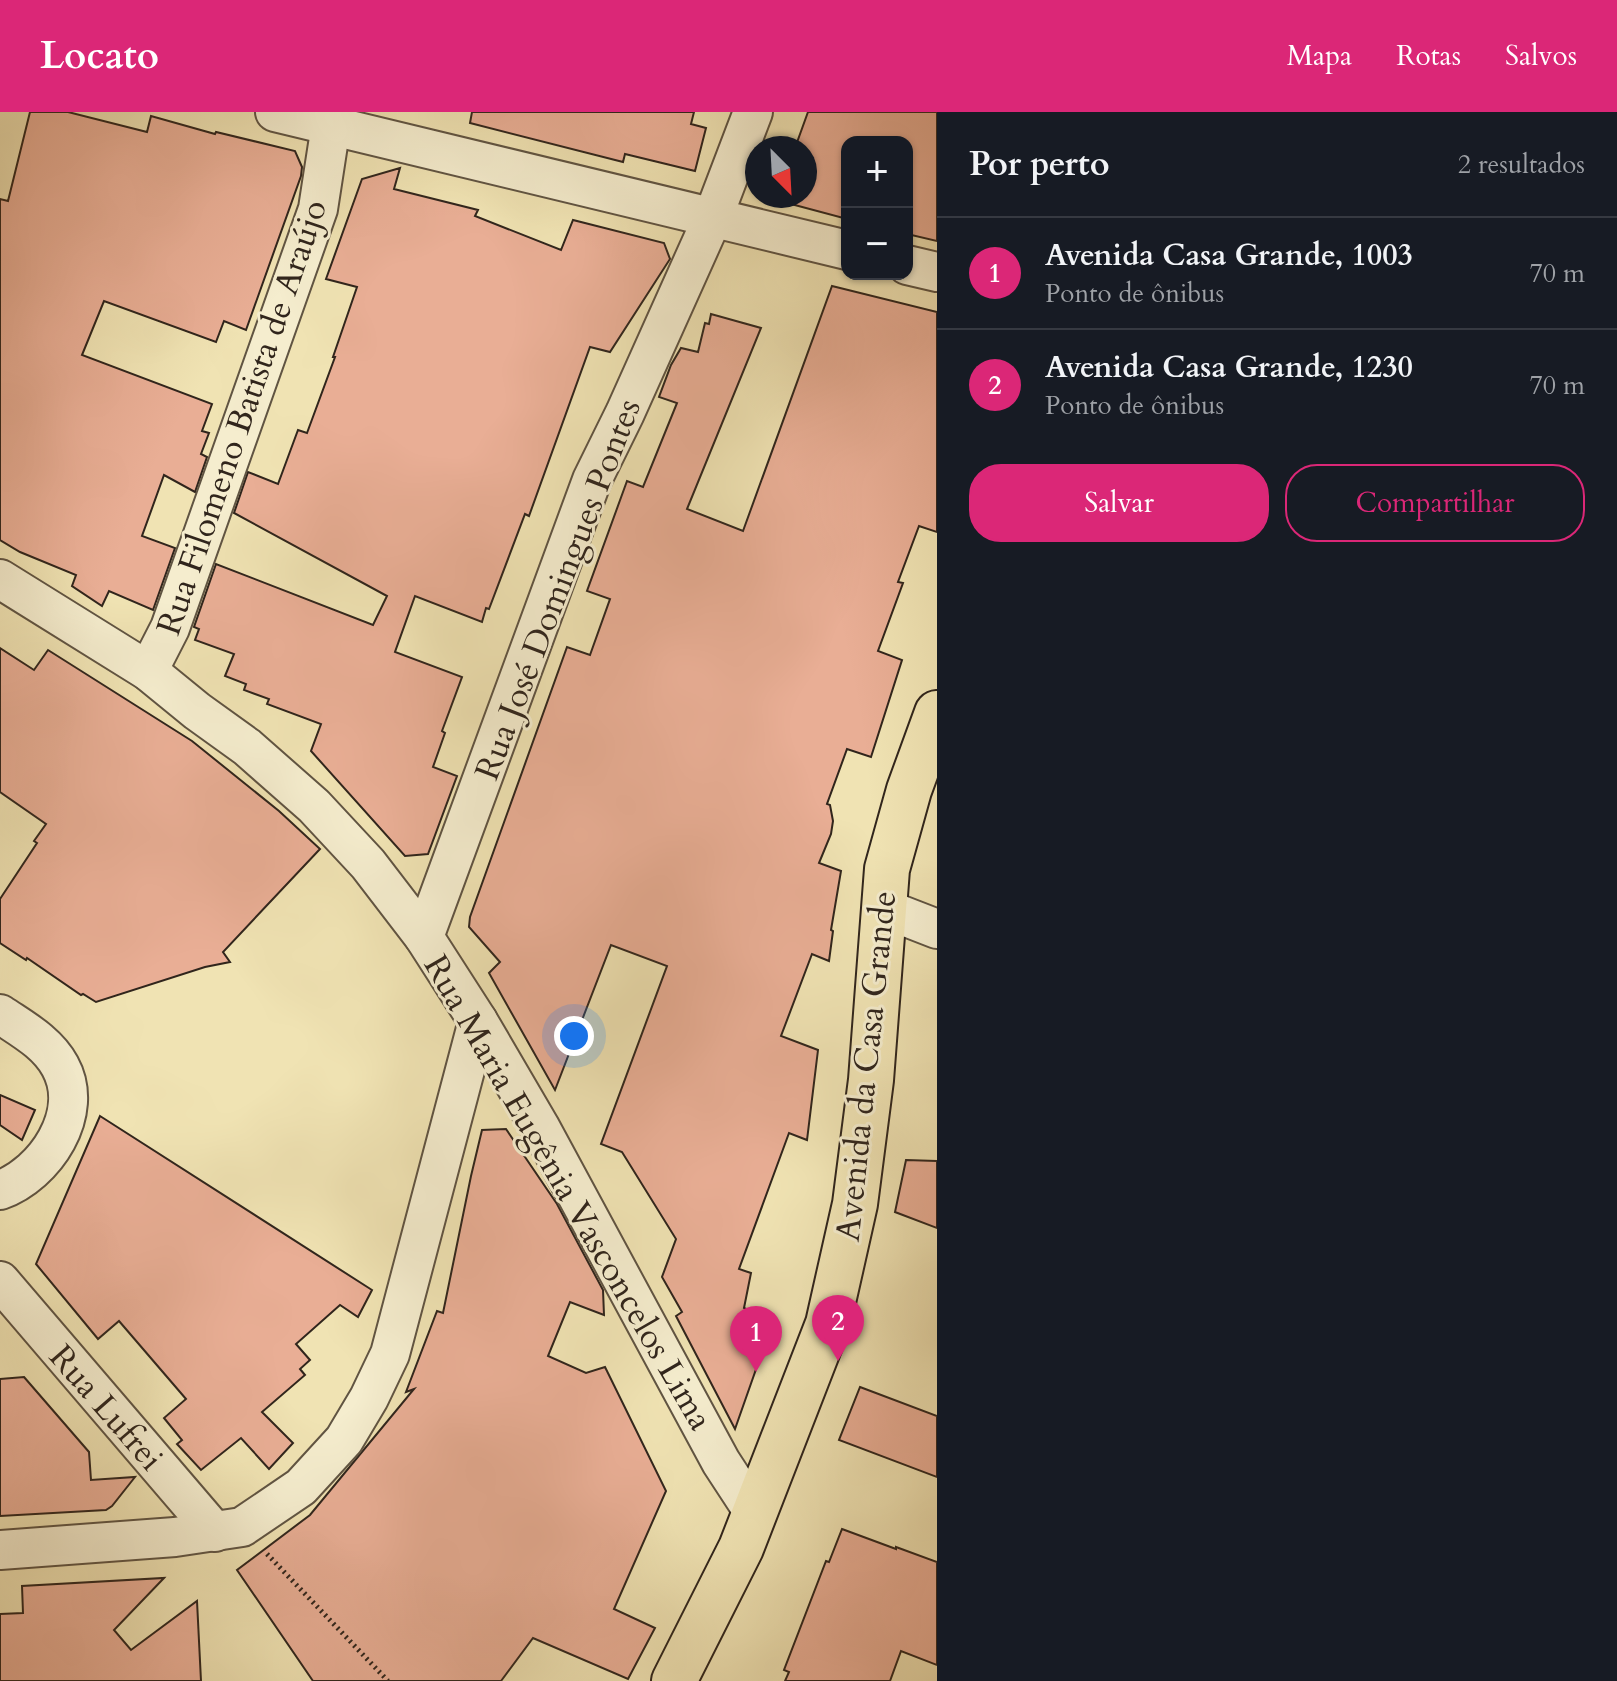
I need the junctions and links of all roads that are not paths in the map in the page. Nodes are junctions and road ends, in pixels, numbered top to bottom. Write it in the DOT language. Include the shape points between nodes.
graph roads {
  1 [pos="275,112"];
  2 [pos="753,112"];
  3 [pos="332,119"];
  4 [pos="713,217"];
  5 [pos="841,249"];
  6 [pos="913,266"];
  7 [pos="937,272"];
  8 [pos="0,579"];
  9 [pos="148,671"];
  10 [pos="937,713"];
  11 [pos="883,908"];
  12 [pos="937,929"];
  13 [pos="424,937"];
  14 [pos="0,1014"];
  15 [pos="478,1021"];
  16 [pos="0,1190"];
  17 [pos="0,1281"];
  18 [pos="755,1514"];
  19 [pos="228,1529"];
  20 [pos="0,1550"];
  21 [pos="674,1681"];
  1 -- 3 [label="street"];
  2 -- 4 [label="street, Rua José Domingues Pontes"];
  3 -- 4 [label="street"];
  3 -- 9 [label="street, Rua Filomeno Batista de Araújo" via="318,209 170,628"];
  4 -- 5 [label="street"];
  4 -- 13 [label="street, Rua José Domingues Pontes" via="592,480"];
  6 -- 7 [label="street"];
  8 -- 9 [label="street, Rua Maria Eugênia Vasconcelos Lima"];
  9 -- 13 [label="street, Rua Maria Eugênia Vasconcelos Lima" via="314,806 368,864"];
  10 -- 11 [label="main road, Avenida da Casa Grande" via="887,869"];
  11 -- 12 [label="street"];
  11 -- 18 [label="main road, Avenida da Casa Grande" via="871,1080 855,1204 828,1324"];
  13 -- 15 [label="street, Rua Maria Eugênia Vasconcelos Lima"];
  14 -- 16 [label="street" via="44,1044 61,1067 68,1089 65,1126 40,1165"];
  15 -- 18 [label="street, Rua Maria Eugênia Vasconcelos Lima" via="721,1462"];
  15 -- 19 [label="street" via="390,1354 369,1398 344,1440 301,1487"];
  17 -- 19 [label="street, Rua Lufrei"];
  18 -- 21 [label="main road, Avenida da Casa Grande"];
  19 -- 20 [label="street"];
}
